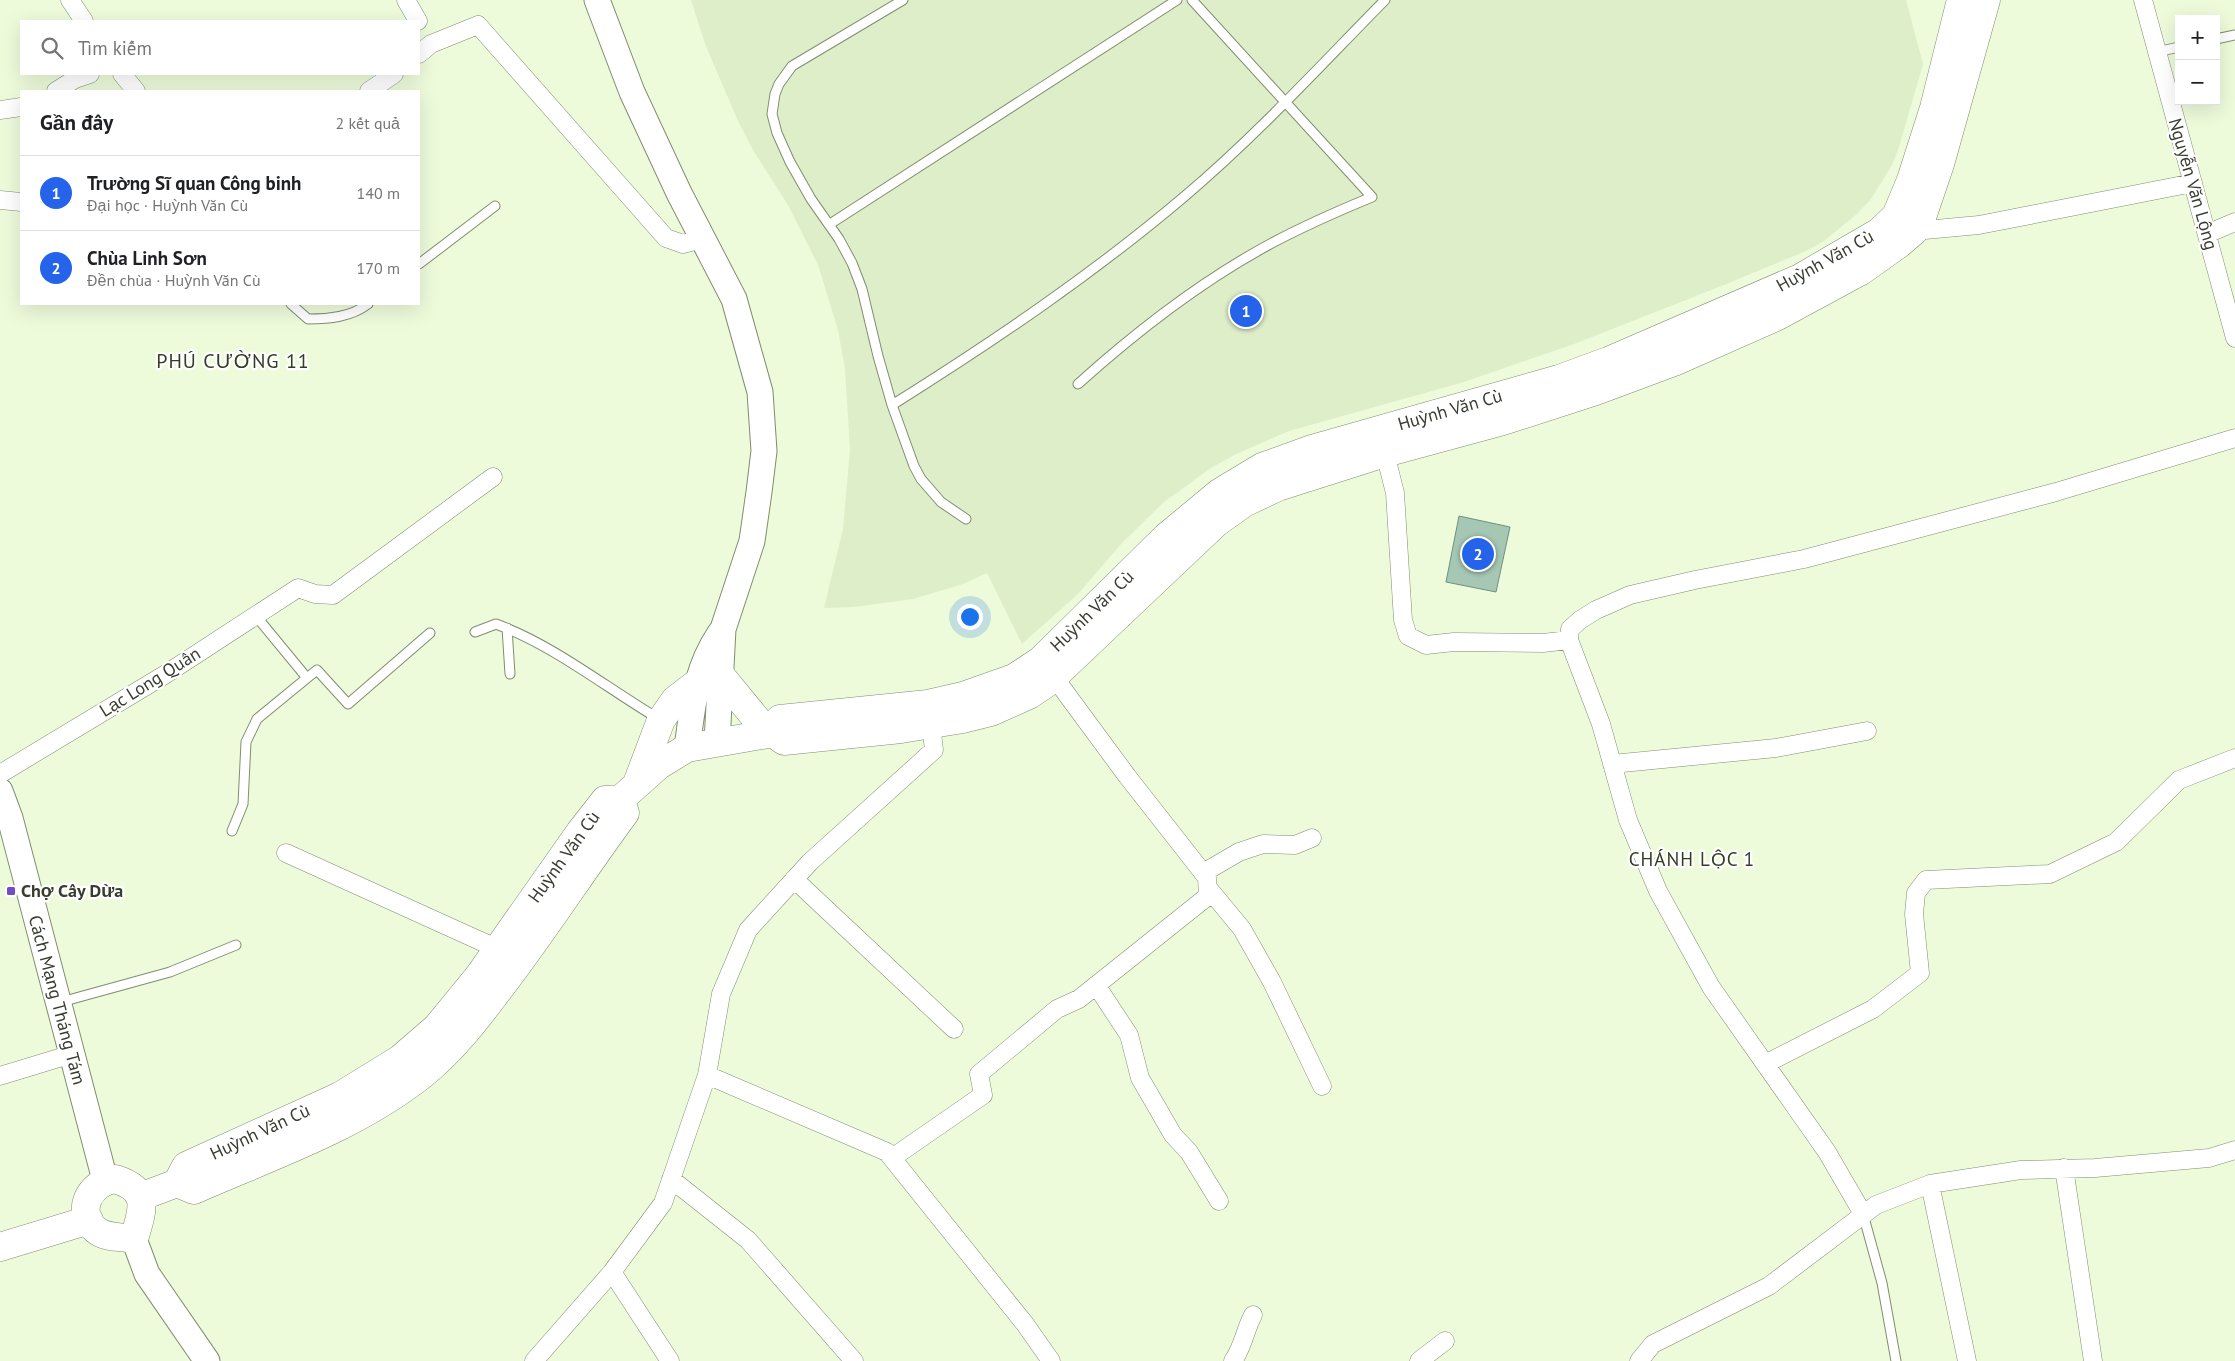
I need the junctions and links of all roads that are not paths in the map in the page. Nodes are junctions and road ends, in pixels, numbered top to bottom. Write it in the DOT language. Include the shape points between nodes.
graph roads {
  1 [pos="70,0"];
  2 [pos="406,0"];
  3 [pos="598,0"];
  4 [pos="903,0"];
  5 [pos="1177,0"];
  6 [pos="1192,0"];
  7 [pos="1385,0"];
  8 [pos="1986,0"];
  9 [pos="2143,0"];
  10 [pos="1957,6"];
  11 [pos="83,20"];
  12 [pos="417,20"];
  13 [pos="420,30"];
  14 [pos="2235,36"];
  15 [pos="2220,38"];
  16 [pos="2175,48"];
  17 [pos="425,49"];
  18 [pos="2157,52"];
  19 [pos="87,75"];
  20 [pos="123,75"];
  21 [pos="393,75"];
  22 [pos="58,90"];
  23 [pos="135,90"];
  24 [pos="370,90"];
  25 [pos="1286,101"];
  26 [pos="20,107"];
  27 [pos="0,110"];
  28 [pos="2193,184"];
  29 [pos="0,200"];
  30 [pos="20,202"];
  31 [pos="495,206"];
  32 [pos="2235,222"];
  33 [pos="830,224"];
  34 [pos="1914,231"];
  35 [pos="1879,232"];
  36 [pos="2207,234"];
  37 [pos="702,239"];
  38 [pos="420,263"];
  39 [pos="293,305"];
  40 [pos="367,305"];
  41 [pos="2235,338"];
  42 [pos="1078,384"];
  43 [pos="892,405"];
  44 [pos="2235,438"];
  45 [pos="1385,453"];
  46 [pos="493,476"];
  47 [pos="966,519"];
  48 [pos="256,616"];
  49 [pos="507,628"];
  50 [pos="475,632"];
  51 [pos="430,633"];
  52 [pos="1569,640"];
  53 [pos="510,674"];
  54 [pos="1054,676"];
  55 [pos="307,678"];
  56 [pos="708,680"];
  57 [pos="930,714"];
  58 [pos="661,720"];
  59 [pos="1867,731"];
  60 [pos="771,733"];
  61 [pos="717,743"];
  62 [pos="687,748"];
  63 [pos="2235,758"];
  64 [pos="1612,764"];
  65 [pos="0,774"];
  66 [pos="0,791"];
  67 [pos="629,792"];
  68 [pos="232,831"];
  69 [pos="1312,838"];
  70 [pos="286,853"];
  71 [pos="794,879"];
  72 [pos="1206,881"];
  73 [pos="236,945"];
  74 [pos="498,949"];
  75 [pos="1096,985"];
  76 [pos="477,998"];
  77 [pos="58,1003"];
  78 [pos="954,1029"];
  79 [pos="72,1054"];
  80 [pos="1765,1064"];
  81 [pos="707,1075"];
  82 [pos="0,1076"];
  83 [pos="1322,1086"];
  84 [pos="2235,1150"];
  85 [pos="892,1158"];
  86 [pos="2064,1168"];
  87 [pos="671,1179"];
  88 [pos="105,1180"];
  89 [pos="1930,1184"];
  90 [pos="140,1198"];
  91 [pos="1219,1201"];
  92 [pos="1862,1214"];
  93 [pos="89,1220"];
  94 [pos="134,1239"];
  95 [pos="0,1246"];
  96 [pos="612,1272"];
  97 [pos="1253,1315"];
  98 [pos="1445,1341"];
  99 [pos="207,1361"];
  100 [pos="534,1361"];
  101 [pos="670,1361"];
  102 [pos="854,1361"];
  103 [pos="1051,1361"];
  104 [pos="1233,1361"];
  105 [pos="1419,1361"];
  106 [pos="1639,1361"];
  107 [pos="1896,1361"];
  108 [pos="1967,1361"];
  109 [pos="2093,1361"];
  1 -- 11 [label="street"];
  2 -- 12 [label="street"];
  3 -- 37 [label="street" via="632,92"];
  4 -- 33 [label="lane" via="792,66 774,94 772,114 783,148 800,181"];
  5 -- 33 [label="lane"];
  6 -- 25 [label="lane"];
  7 -- 25 [label="lane"];
  8 -- 34 [label="main road" via="1940,164"];
  9 -- 18 [label="street, Nguyễn Văn Lộng"];
  10 -- 35 [label="main road, Huỳnh Văn Cù" via="1934,108 1910,180 1896,216"];
  13 -- 17 [label="street"];
  14 -- 15 [label="lane"];
  16 -- 18 [label="lane"];
  17 -- 37 [label="street" via="478,25 666,238 683,244"];
  18 -- 28 [label="street, Nguyễn Văn Lộng"];
  19 -- 22 [label="street"];
  20 -- 23 [label="street"];
  21 -- 24 [label="street"];
  25 -- 42 [label="lane" via="1372,197 1315,221 1227,269 1150,323"];
  25 -- 43 [label="lane" via="1256,132 1135,237 1021,322"];
  26 -- 27 [label="street"];
  28 -- 34 [label="street" via="1979,225"];
  28 -- 36 [label="street, Nguyễn Văn Lộng"];
  29 -- 30 [label="street"];
  31 -- 38 [label="lane"];
  32 -- 36 [label="street"];
  33 -- 43 [label="lane" via="852,263 862,289"];
  34 -- 35 [label="main road"];
  34 -- 45 [label="main road" via="1862,271 1827,291 1674,362 1503,421"];
  35 -- 57 [label="main road, Huỳnh Văn Cù" via="1800,278 1608,361 1559,379 1312,449 1262,467 1219,493 1166,537 1026,671"];
  36 -- 41 [label="street, Nguyễn Văn Lộng"];
  37 -- 56 [label="street" via="734,300 760,392 764,451 752,541"];
  39 -- 40 [label="lane" via="308,319 328,319 359,311"];
  43 -- 47 [label="lane" via="921,479 941,502"];
  44 -- 52 [label="street" via="2056,492 1813,556 1630,595 1580,620 1570,629"];
  45 -- 52 [label="street" via="1396,493 1403,620 1408,636 1426,645"];
  45 -- 54 [label="main road" via="1278,487 1244,503 1216,523"];
  46 -- 48 [label="street, Lạc Long Quân" via="333,595 315,594 298,588"];
  48 -- 55 [label="lane"];
  48 -- 65 [label="street, Lạc Long Quân"];
  49 -- 50 [label="lane" via="496,624"];
  49 -- 53 [label="lane"];
  49 -- 58 [label="lane" via="568,661"];
  51 -- 55 [label="lane" via="348,704 317,670"];
  52 -- 64 [label="street" via="1601,724"];
  54 -- 57 [label="main road" via="1029,695 1010,704 962,719"];
  54 -- 72 [label="street"];
  55 -- 68 [label="lane" via="257,719 246,742 243,804"];
  56 -- 58 [label="main road" via="675,700"];
  56 -- 60 [label="main road"];
  56 -- 61 [label="street"];
  56 -- 62 [label="street"];
  57 -- 60 [label="main road" via="784,741"];
  57 -- 71 [label="street" via="934,750"];
  58 -- 67 [label="main road"];
  59 -- 64 [label="street" via="1776,748"];
  60 -- 61 [label="main road, Huỳnh Văn Cù"];
  61 -- 62 [label="main road, Huỳnh Văn Cù"];
  62 -- 67 [label="main road, Huỳnh Văn Cù" via="658,765"];
  63 -- 80 [label="street" via="2179,780 2116,842 2050,874 1926,880 1916,893 1914,914 1920,973 1873,1009"];
  64 -- 80 [label="street" via="1628,820 1658,891 1711,987"];
  66 -- 77 [label="street, Cách Mạng Tháng Tám" via="10,818"];
  67 -- 74 [label="main road, Huỳnh Văn Cù" via="605,800"];
  67 -- 76 [label="main road" via="625,813 557,912"];
  69 -- 72 [label="street" via="1295,845 1263,844 1255,847 1218,863"];
  70 -- 74 [label="street"];
  71 -- 78 [label="street"];
  71 -- 81 [label="street" via="748,930 721,994"];
  72 -- 75 [label="street" via="1208,896"];
  72 -- 83 [label="street" via="1242,929 1268,974"];
  73 -- 77 [label="lane" via="170,972"];
  74 -- 76 [label="main road, Huỳnh Văn Cù"];
  75 -- 85 [label="street" via="1079,999 1057,1009 979,1074 984,1095"];
  75 -- 91 [label="street" via="1129,1035 1140,1078 1173,1135 1189,1152"];
  76 -- 90 [label="main road" via="455,1045 422,1075 346,1124 194,1190 177,1183"];
  77 -- 79 [label="street, Cách Mạng Tháng Tám"];
  79 -- 82 [label="street"];
  79 -- 88 [label="street, Cách Mạng Tháng Tám"];
  80 -- 92 [label="street" via="1827,1152"];
  81 -- 85 [label="street" via="887,1152"];
  81 -- 87 [label="street"];
  84 -- 86 [label="street" via="2209,1158"];
  85 -- 103 [label="street"];
  86 -- 89 [label="street" via="2020,1170"];
  86 -- 109 [label="street"];
  87 -- 96 [label="street" via="663,1203"];
  87 -- 102 [label="street" via="748,1240"];
  88 -- 90 [label="main road" via="128,1183"];
  88 -- 93 [label="main road" via="91,1192 87,1201 85,1210"];
  89 -- 92 [label="street" via="1876,1205"];
  89 -- 108 [label="street"];
  90 -- 94 [label="main road" via="142,1213"];
  92 -- 106 [label="street" via="1769,1286 1653,1344"];
  92 -- 107 [label="lane" via="1882,1283"];
  93 -- 94 [label="main road" via="97,1231 106,1236"];
  93 -- 95 [label="main road"];
  94 -- 99 [label="street" via="147,1274"];
  96 -- 100 [label="street"];
  96 -- 101 [label="street"];
  97 -- 104 [label="street" via="1240,1352"];
  98 -- 105 [label="street"];
}
